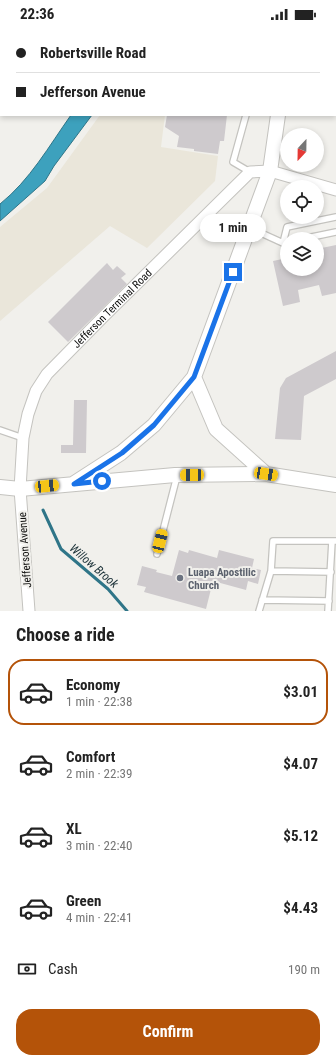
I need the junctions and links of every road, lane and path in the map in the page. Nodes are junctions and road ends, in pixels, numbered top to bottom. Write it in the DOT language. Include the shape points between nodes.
graph roads {
  1 [pos="246,116"];
  2 [pos="278,116"];
  3 [pos="270,171"];
  4 [pos="250,172"];
  5 [pos="336,190"];
  6 [pos="336,217"];
  7 [pos="249,227"];
  8 [pos="286,232"];
  9 [pos="336,232"];
  10 [pos="324,234"];
  11 [pos="280,241"];
  12 [pos="194,377"];
  13 [pos="0,430"];
  14 [pos="23,438"];
  15 [pos="266,474"];
  16 [pos="177,475"];
  17 [pos="74,484"];
  18 [pos="336,485"];
  19 [pos="0,487"];
  20 [pos="20,489"];
  21 [pos="334,541"];
  22 [pos="157,554"];
  23 [pos="271,571"];
  24 [pos="331,572"];
  25 [pos="262,600"];
  26 [pos="328,601"];
  27 [pos="30,611"];
  28 [pos="260,611"];
  29 [pos="328,611"];
  1 -- 4 [label="lane" via="233,162"];
  2 -- 3 [label="street"];
  3 -- 4 [label="street"];
  3 -- 5 [label="street"];
  3 -- 7 [label="street"];
  4 -- 14 [label="street, Jefferson Terminal Road" via="47,374 36,391"];
  6 -- 8 [label="lane" via="287,227"];
  7 -- 11 [label="lane"];
  7 -- 12 [label="street"];
  9 -- 10 [label="lane"];
  12 -- 15 [label="street" via="216,429"];
  12 -- 17 [label="street" via="154,425 122,453"];
  13 -- 14 [label="lane"];
  14 -- 20 [label="street, Jefferson Terminal Road"];
  15 -- 16 [label="street"];
  15 -- 18 [label="street"];
  16 -- 17 [label="street"];
  16 -- 22 [label="lane"];
  17 -- 20 [label="street"];
  19 -- 20 [label="street"];
  20 -- 27 [label="street, Jefferson Avenue"];
  21 -- 23 [label="lane" via="273,541"];
  21 -- 24 [label="lane"];
  23 -- 24 [label="lane"];
  23 -- 25 [label="lane"];
  24 -- 26 [label="lane"];
  25 -- 26 [label="lane"];
  25 -- 28 [label="lane"];
  26 -- 29 [label="lane"];
}
